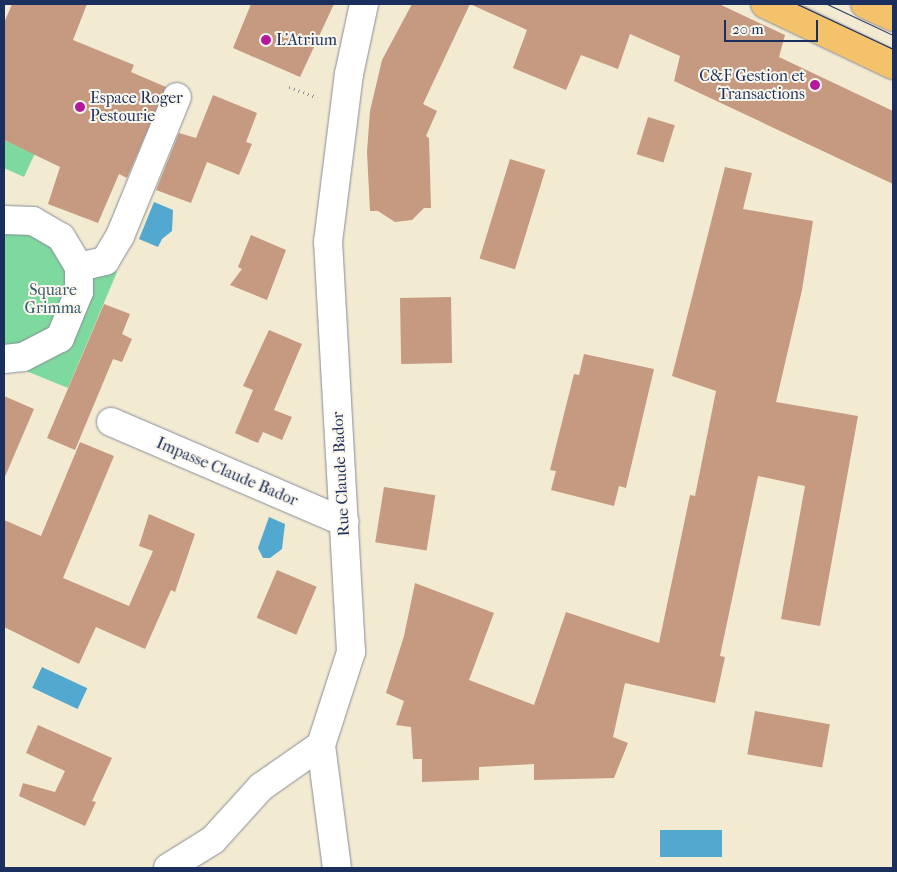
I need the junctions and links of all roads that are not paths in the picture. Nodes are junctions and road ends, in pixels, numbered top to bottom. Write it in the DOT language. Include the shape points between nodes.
graph roads {
  1 [pos="364,4"];
  2 [pos="765,4"];
  3 [pos="865,4"];
  4 [pos="893,17"];
  5 [pos="893,65"];
  6 [pos="177,96"];
  7 [pos="4,220"];
  8 [pos="79,267"];
  9 [pos="4,359"];
  10 [pos="111,422"];
  11 [pos="344,522"];
  12 [pos="321,745"];
  13 [pos="168,868"];
  14 [pos="336,868"];
  1 -- 11 [label="street, Rue Claude Bador" via="349,74 328,242"];
  2 -- 5 [label="main road"];
  3 -- 4 [label="main road"];
  6 -- 8 [label="street" via="120,236 104,260"];
  7 -- 8 [label="street" via="33,221 61,237"];
  8 -- 9 [label="street" via="79,292 60,338 23,357"];
  10 -- 11 [label="street, Impasse Claude Bador"];
  11 -- 12 [label="street, Rue Claude Bador" via="351,652"];
  12 -- 13 [label="street" via="261,786 213,840"];
  12 -- 14 [label="street"];
}
